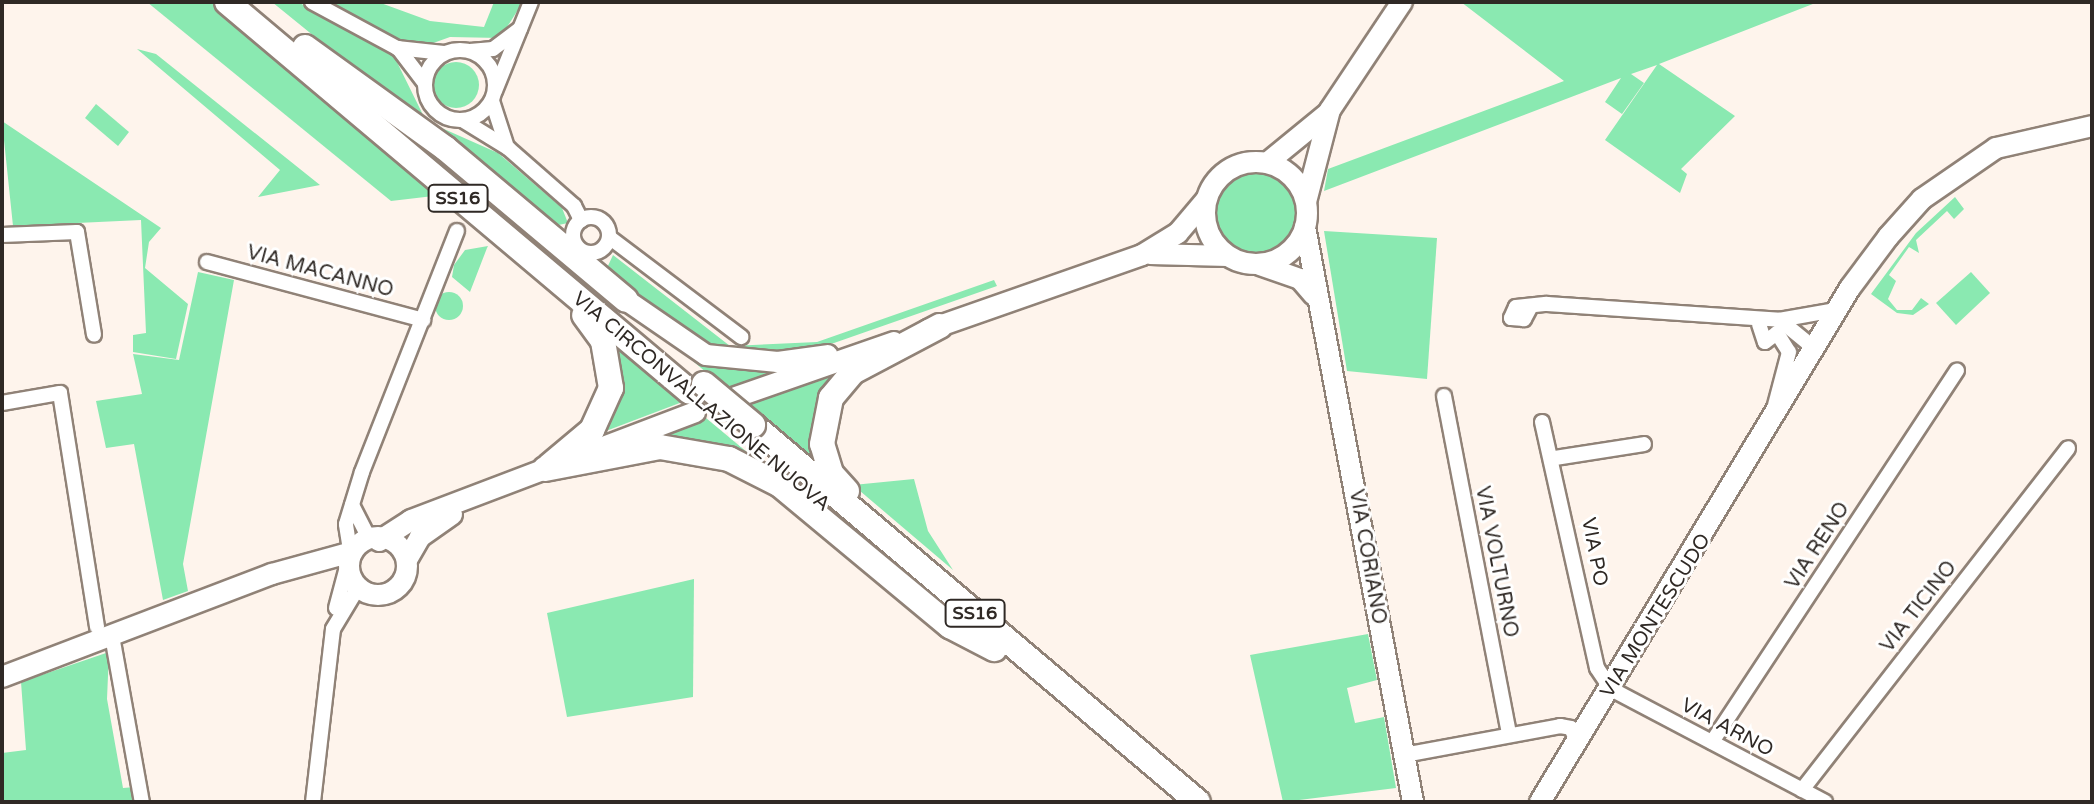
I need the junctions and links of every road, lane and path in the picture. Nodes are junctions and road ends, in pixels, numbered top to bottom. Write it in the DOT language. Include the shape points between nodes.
graph roads {
  1 [pos="227,2"];
  2 [pos="252,2"];
  3 [pos="312,2"];
  4 [pos="531,2"];
  5 [pos="1402,2"];
  6 [pos="525,18"];
  7 [pos="305,47"];
  8 [pos="397,48"];
  9 [pos="470,51"];
  10 [pos="444,53"];
  11 [pos="424,82"];
  12 [pos="493,96"];
  13 [pos="1330,110"];
  14 [pos="464,121"];
  15 [pos="2088,131"];
  16 [pos="508,148"];
  17 [pos="1267,163"];
  18 [pos="1206,200"];
  19 [pos="1306,202"];
  20 [pos="581,220"];
  21 [pos="1305,227"];
  22 [pos="457,231"];
  23 [pos="2,235"];
  24 [pos="562,236"];
  25 [pos="609,237"];
  26 [pos="592,253"];
  27 [pos="1142,255"];
  28 [pos="1228,256"];
  29 [pos="207,262"];
  30 [pos="1256,264"];
  31 [pos="557,281"];
  32 [pos="626,300"];
  33 [pos="1531,306"];
  34 [pos="1838,308"];
  35 [pos="1323,312"];
  36 [pos="1715,315"];
  37 [pos="423,320"];
  38 [pos="940,326"];
  39 [pos="1778,326"];
  40 [pos="94,335"];
  41 [pos="741,337"];
  42 [pos="895,341"];
  43 [pos="1813,350"];
  44 [pos="1957,371"];
  45 [pos="696,396"];
  46 [pos="1444,396"];
  47 [pos="736,397"];
  48 [pos="2,403"];
  49 [pos="1542,422"];
  50 [pos="1770,428"];
  51 [pos="1644,444"];
  52 [pos="2068,448"];
  53 [pos="1555,458"];
  54 [pos="545,469"];
  55 [pos="477,499"];
  56 [pos="352,505"];
  57 [pos="375,540"];
  58 [pos="408,558"];
  59 [pos="349,565"];
  60 [pos="104,631"];
  61 [pos="992,637"];
  62 [pos="2,677"];
  63 [pos="1611,689"];
  64 [pos="1560,726"];
  65 [pos="1509,735"];
  66 [pos="1712,742"];
  67 [pos="1578,744"];
  68 [pos="1404,755"];
  69 [pos="1802,790"];
  70 [pos="142,802"];
  71 [pos="313,802"];
  72 [pos="1175,802"];
  73 [pos="1198,802"];
  74 [pos="1413,802"];
  75 [pos="1540,802"];
  76 [pos="1825,802"];
  1 -- 31 [label="main road, VIA CIRCONVALLAZIONE NUOVA / SS16"];
  2 -- 7 [label="main road, VIA CIRCONVALLAZIONE NUOVA / SS16"];
  3 -- 8 [label="street"];
  4 -- 6 [label="street"];
  5 -- 13 [label="street"];
  6 -- 9 [label="street" via="515,39"];
  6 -- 12 [label="street"];
  7 -- 24 [label="main road"];
  7 -- 45 [label="main road, VIA CIRCONVALLAZIONE NUOVA / SS16"];
  8 -- 10 [label="street"];
  8 -- 11 [label="street"];
  9 -- 10 [label="street"];
  9 -- 12 [label="street" via="492,70"];
  10 -- 11 [label="street"];
  11 -- 14 [label="street" via="438,114"];
  12 -- 14 [label="street"];
  12 -- 16 [label="street"];
  13 -- 17 [label="street"];
  13 -- 19 [label="street"];
  14 -- 16 [label="street"];
  15 -- 34 [label="street, VIA MONTESCUDO" via="2029,137 1961,167 1888,237"];
  16 -- 20 [label="street" via="574,206"];
  17 -- 18 [label="street" via="1233,167"];
  17 -- 19 [label="street" via="1292,177"];
  18 -- 27 [label="street" via="1178,233"];
  18 -- 28 [label="street" via="1208,232"];
  19 -- 21 [label="street"];
  20 -- 24 [label="street"];
  20 -- 25 [label="street" via="603,222"];
  21 -- 30 [label="street" via="1287,254"];
  21 -- 35 [label="street, VIA CORIANO"];
  22 -- 37 [label="street"];
  23 -- 40 [label="street" via="77,232"];
  24 -- 26 [label="street"];
  24 -- 32 [label="main road"];
  25 -- 26 [label="street"];
  25 -- 41 [label="street"];
  26 -- 32 [label="street"];
  27 -- 28 [label="street" via="1184,250"];
  27 -- 38 [label="street"];
  28 -- 30 [label="street"];
  29 -- 37 [label="street, VIA MACANNO"];
  30 -- 35 [label="street, VIA CORIANO" via="1300,279"];
  31 -- 45 [label="main road, VIA CIRCONVALLAZIONE NUOVA / SS16"];
  31 -- 54 [label="main road" via="603,341 611,388 592,430"];
  32 -- 42 [label="street" via="684,345 730,359 809,358"];
  33 -- 36 [label="street"];
  34 -- 39 [label="street"];
  34 -- 43 [label="street, VIA MONTESCUDO"];
  35 -- 68 [label="street, VIA CORIANO"];
  36 -- 39 [label="street"];
  36 -- 39 [label="street"];
  37 -- 56 [label="street"];
  38 -- 42 [label="street"];
  38 -- 61 [label="main road" via="844,379 826,408 822,444 835,480 957,584"];
  39 -- 43 [label="street"];
  39 -- 50 [label="street, VIA MONTESCUDO" via="1789,356"];
  42 -- 47 [label="street"];
  43 -- 50 [label="street, VIA MONTESCUDO"];
  44 -- 66 [label="street, VIA RENO"];
  45 -- 54 [label="street"];
  45 -- 61 [label="main road, VIA CIRCONVALLAZIONE NUOVA / SS16, bridge" via="744,428"];
  46 -- 65 [label="street, VIA VOLTURNO"];
  48 -- 60 [label="street" via="60,393"];
  49 -- 53 [label="street, VIA PO"];
  50 -- 63 [label="street, VIA MONTESCUDO"];
  51 -- 53 [label="street"];
  52 -- 69 [label="street, VIA TICINO"];
  53 -- 63 [label="street, VIA PO" via="1597,668"];
  54 -- 55 [label="street"];
  54 -- 61 [label="main road" via="660,447 729,459 780,485 950,626"];
  55 -- 57 [label="street" via="411,520"];
  55 -- 58 [label="street" via="427,530"];
  56 -- 57 [label="street"];
  56 -- 59 [label="street" via="345,535"];
  57 -- 58 [label="street"];
  57 -- 59 [label="street"];
  58 -- 59 [label="street" via="411,574 402,585 377,593"];
  59 -- 60 [label="street" via="293,568"];
  59 -- 71 [label="street" via="336,617"];
  60 -- 62 [label="street"];
  60 -- 70 [label="street"];
  61 -- 72 [label="main road, VIA CIRCONVALLAZIONE NUOVA / SS16"];
  61 -- 73 [label="main road, VIA CIRCONVALLAZIONE NUOVA / SS16"];
  63 -- 64 [label="street" via="1583,717"];
  63 -- 66 [label="street, VIA ARNO"];
  63 -- 67 [label="street, VIA MONTESCUDO"];
  64 -- 65 [label="street"];
  64 -- 67 [label="street" via="1571,728"];
  65 -- 68 [label="street"];
  66 -- 69 [label="street, VIA ARNO"];
  67 -- 75 [label="street, VIA MONTESCUDO"];
  68 -- 74 [label="street, VIA CORIANO"];
  69 -- 76 [label="street, VIA ARNO"];
}
